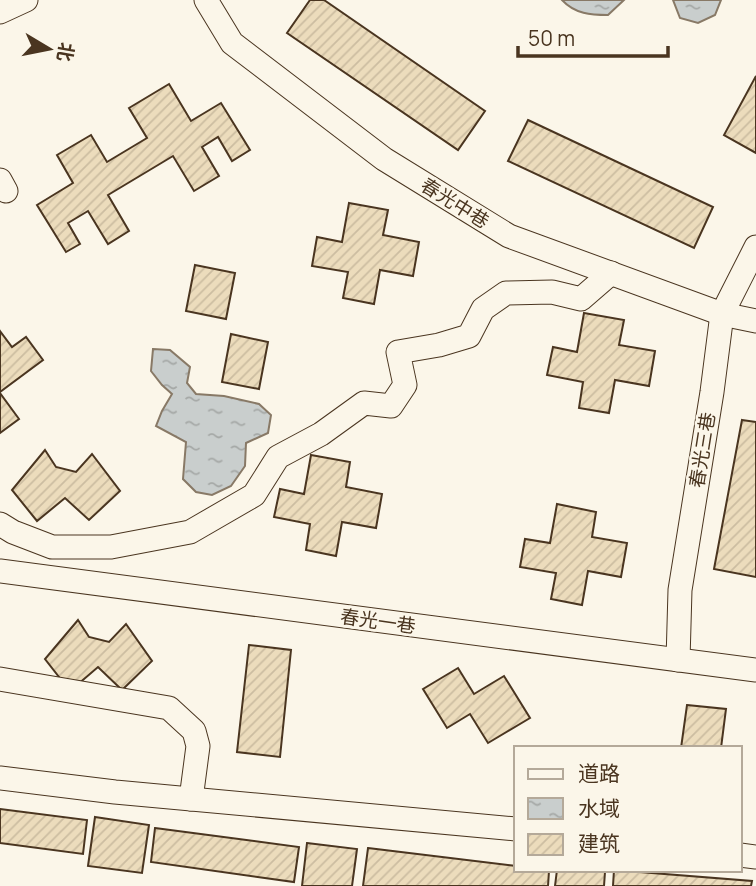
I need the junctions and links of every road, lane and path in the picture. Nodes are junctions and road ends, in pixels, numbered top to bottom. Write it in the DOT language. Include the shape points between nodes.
graph roads {
  1 [pos="26,0"];
  2 [pos="206,0"];
  3 [pos="0,12"];
  4 [pos="756,247"];
  5 [pos="611,273"];
  6 [pos="722,314"];
  7 [pos="756,321"];
  8 [pos="0,524"];
  9 [pos="0,571"];
  10 [pos="678,660"];
  11 [pos="756,670"];
  12 [pos="0,679"];
  13 [pos="0,778"];
  14 [pos="191,799"];
  15 [pos="514,829"];
  1 -- 3 [label="street"];
  2 -- 5 [label="street, 春光中巷" via="232,43 384,159 509,236"];
  4 -- 6 [label="street, 春光三巷"];
  5 -- 6 [label="street, 春光中巷"];
  5 -- 8 [label="street" via="581,299 552,292 506,293 482,309 469,336 398,352 405,385 391,407 364,403 278,457 254,495 190,532 111,547 52,547"];
  6 -- 7 [label="street, 春光中巷"];
  6 -- 10 [label="street, 春光三巷" via="680,590"];
  9 -- 10 [label="street, 春光一巷"];
  10 -- 11 [label="street, 春光一巷"];
  12 -- 14 [label="street" via="169,708 194,732 198,746"];
  13 -- 14 [label="street"];
  14 -- 15 [label="street"];
}
